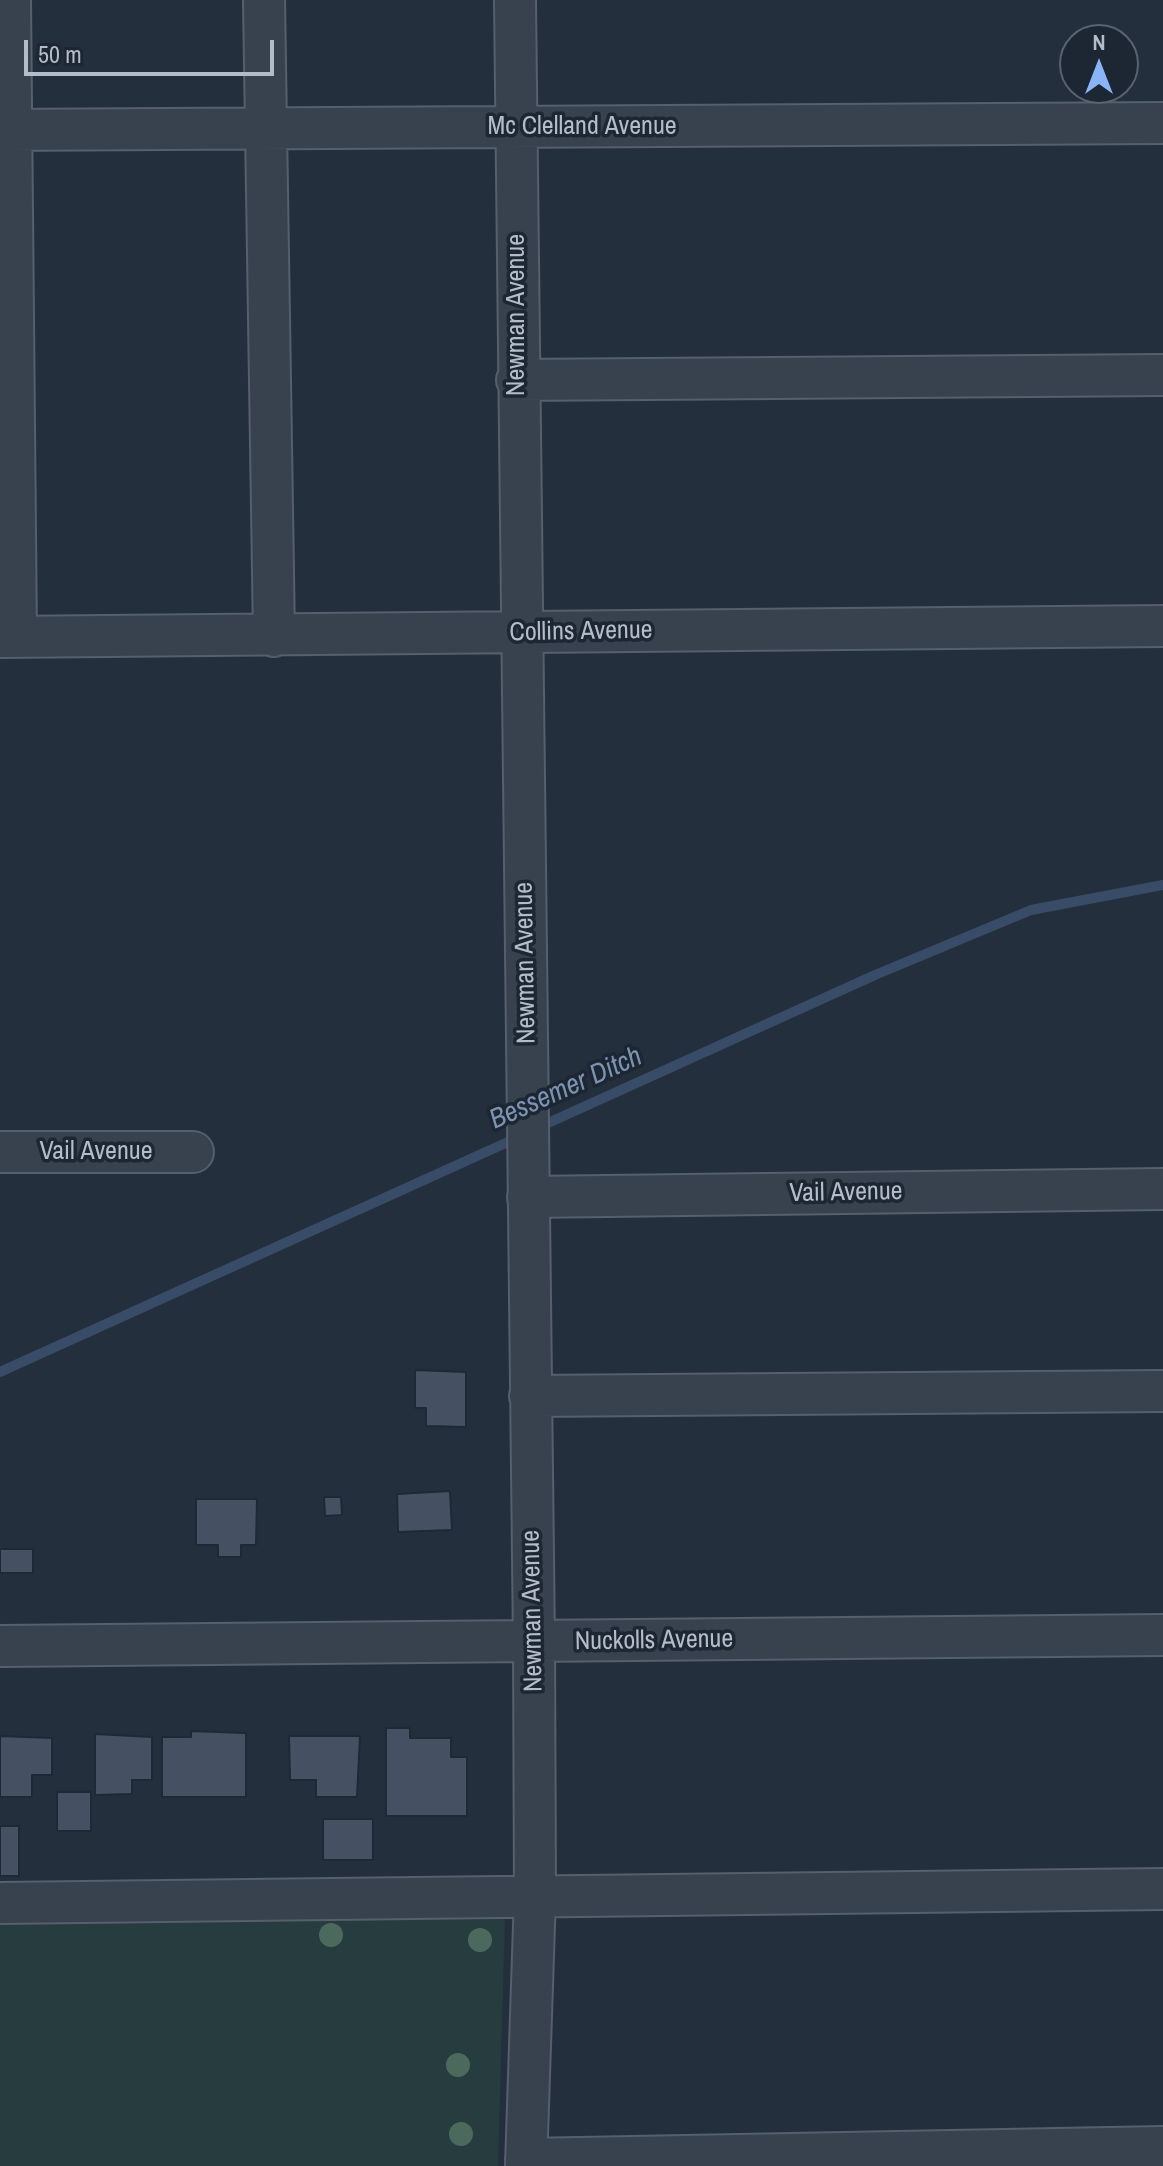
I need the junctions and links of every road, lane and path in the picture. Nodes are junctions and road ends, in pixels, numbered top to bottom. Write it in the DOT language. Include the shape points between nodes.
graph roads {
  1 [pos="10,0"];
  2 [pos="264,0"];
  3 [pos="515,0"];
  4 [pos="1163,123"];
  5 [pos="266,128"];
  6 [pos="517,128"];
  7 [pos="5,130"];
  8 [pos="1163,375"];
  9 [pos="517,380"];
  10 [pos="1163,626"];
  11 [pos="521,632"];
  12 [pos="274,636"];
  13 [pos="8,637"];
  14 [pos="0,1152"];
  15 [pos="193,1152"];
  16 [pos="1163,1189"];
  17 [pos="528,1197"];
  18 [pos="1163,1391"];
  19 [pos="530,1396"];
  20 [pos="1163,1635"];
  21 [pos="534,1642"];
  22 [pos="0,1646"];
  23 [pos="1163,1889"];
  24 [pos="535,1895"];
  25 [pos="0,1903"];
  26 [pos="1163,2147"];
  27 [pos="526,2163"];
  1 -- 7 [label="street"];
  2 -- 5 [label="street"];
  3 -- 6 [label="street, Newman Avenue"];
  4 -- 6 [label="street, Mc Clelland Avenue"];
  5 -- 6 [label="street, Mc Clelland Avenue"];
  5 -- 7 [label="street, Mc Clelland Avenue"];
  5 -- 12 [label="street"];
  6 -- 9 [label="street, Newman Avenue"];
  7 -- 13 [label="street"];
  8 -- 9 [label="street"];
  9 -- 11 [label="street, Newman Avenue"];
  10 -- 11 [label="street, Collins Avenue"];
  11 -- 12 [label="street, Collins Avenue"];
  11 -- 17 [label="street, Newman Avenue"];
  12 -- 13 [label="street, Collins Avenue"];
  14 -- 15 [label="street, Vail Avenue"];
  16 -- 17 [label="street, Vail Avenue"];
  17 -- 19 [label="street, Newman Avenue"];
  18 -- 19 [label="street"];
  19 -- 21 [label="street, Newman Avenue"];
  20 -- 21 [label="street, Nuckolls Avenue"];
  21 -- 22 [label="street, Nuckolls Avenue"];
  21 -- 24 [label="street, Newman Avenue"];
  23 -- 24 [label="street"];
  24 -- 25 [label="street"];
  24 -- 27 [label="street, Newman Avenue"];
  26 -- 27 [label="street"];
}
